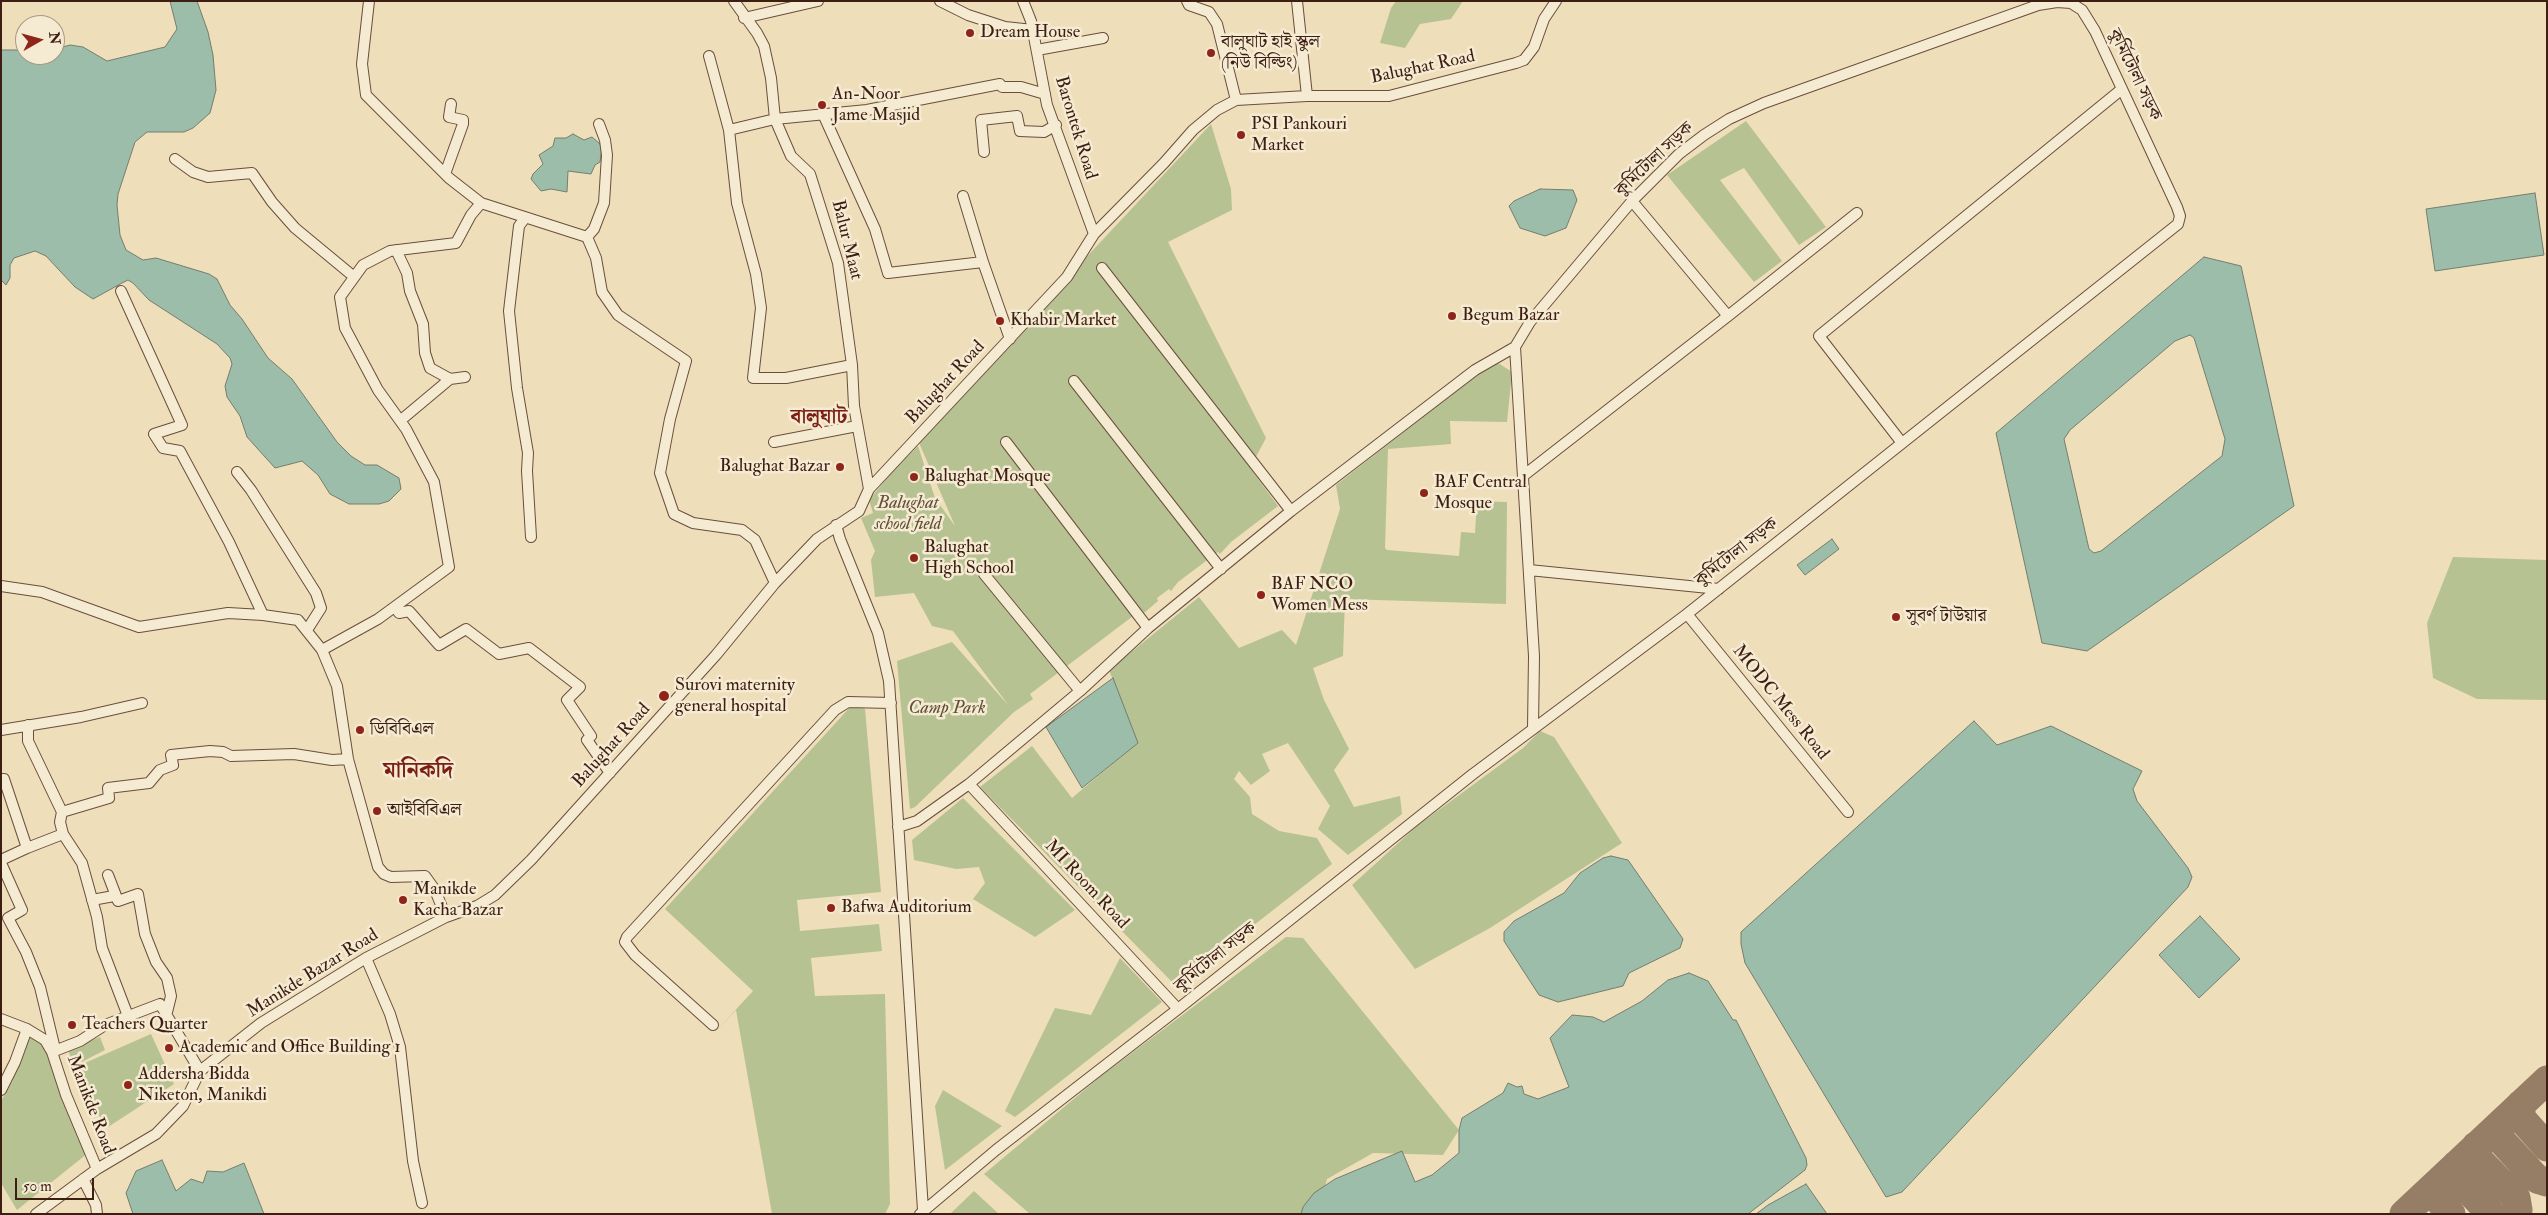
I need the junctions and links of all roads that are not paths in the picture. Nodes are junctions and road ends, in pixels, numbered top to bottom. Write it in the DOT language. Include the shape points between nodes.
graph roads {
  1 [pos="369,1"];
  2 [pos="734,1"];
  3 [pos="818,1"];
  4 [pos="940,1"];
  5 [pos="1022,1"];
  6 [pos="1187,1"];
  7 [pos="1297,1"];
  8 [pos="1556,1"];
  9 [pos="2072,2"];
  10 [pos="744,18"];
  11 [pos="1033,30"];
  12 [pos="1103,38"];
  13 [pos="1037,50"];
  14 [pos="710,56"];
  15 [pos="2122,89"];
  16 [pos="1045,94"];
  17 [pos="1307,96"];
  18 [pos="1236,100"];
  19 [pos="451,104"];
  20 [pos="823,114"];
  21 [pos="775,119"];
  22 [pos="599,124"];
  23 [pos="1056,125"];
  24 [pos="729,130"];
  25 [pos="984,152"];
  26 [pos="175,159"];
  27 [pos="445,174"];
  28 [pos="963,196"];
  29 [pos="1632,201"];
  30 [pos="481,203"];
  31 [pos="1857,213"];
  32 [pos="525,218"];
  33 [pos="1094,234"];
  34 [pos="587,237"];
  35 [pos="396,250"];
  36 [pos="983,262"];
  37 [pos="1102,268"];
  38 [pos="353,276"];
  39 [pos="121,291"];
  40 [pos="1728,316"];
  41 [pos="1010,339"];
  42 [pos="1515,346"];
  43 [pos="852,365"];
  44 [pos="464,377"];
  45 [pos="450,379"];
  46 [pos="1074,381"];
  47 [pos="401,420"];
  48 [pos="857,426"];
  49 [pos="774,442"];
  50 [pos="1006,442"];
  51 [pos="1902,443"];
  52 [pos="237,472"];
  53 [pos="1523,476"];
  54 [pos="869,489"];
  55 [pos="1291,512"];
  56 [pos="836,525"];
  57 [pos="531,537"];
  58 [pos="1221,569"];
  59 [pos="1529,570"];
  60 [pos="984,574"];
  61 [pos="775,583"];
  62 [pos="1,586"];
  63 [pos="1719,588"];
  64 [pos="395,607"];
  65 [pos="1687,614"];
  66 [pos="263,615"];
  67 [pos="1148,628"];
  68 [pos="307,630"];
  69 [pos="322,650"];
  70 [pos="1080,691"];
  71 [pos="142,703"];
  72 [pos="890,703"];
  73 [pos="28,725"];
  74 [pos="1533,728"];
  75 [pos="1,730"];
  76 [pos="348,759"];
  77 [pos="610,773"];
  78 [pos="1,779"];
  79 [pos="969,784"];
  80 [pos="62,812"];
  81 [pos="1848,812"];
  82 [pos="898,827"];
  83 [pos="63,834"];
  84 [pos="27,848"];
  85 [pos="1,862"];
  86 [pos="108,875"];
  87 [pos="114,896"];
  88 [pos="91,898"];
  89 [pos="446,917"];
  90 [pos="5,919"];
  91 [pos="366,958"];
  92 [pos="1178,1009"];
  93 [pos="167,1012"];
  94 [pos="128,1016"];
  95 [pos="1,1019"];
  96 [pos="713,1025"];
  97 [pos="27,1029"];
  98 [pos="53,1051"];
  99 [pos="200,1071"];
  100 [pos="4,1078"];
  101 [pos="1,1090"];
  102 [pos="187,1094"];
  103 [pos="97,1169"];
  104 [pos="83,1179"];
  105 [pos="422,1203"];
  106 [pos="922,1212"];
  107 [pos="36,1214"];
  108 [pos="97,1214"];
  1 -- 27 [label="street" via="362,64 366,95"];
  2 -- 10 [label="street, Balur Maat"];
  3 -- 10 [label="street"];
  4 -- 11 [label="street" via="968,15"];
  5 -- 11 [label="street, Barontek Road"];
  6 -- 18 [label="street" via="1189,5 1209,12 1217,24"];
  7 -- 17 [label="street"];
  8 -- 17 [label="street, Balughat Road" via="1544,19 1534,47 1524,60 1389,96"];
  9 -- 15 [label="street, কুর্মিটোলা সড়ক" via="2089,20"];
  9 -- 29 [label="street, কুর্মিটোলা সড়ক" via="2038,5 1764,103 1704,135 1679,154"];
  10 -- 21 [label="street, Balur Maat" via="764,46"];
  11 -- 13 [label="street, Barontek Road"];
  12 -- 13 [label="street"];
  13 -- 16 [label="street, Barontek Road"];
  14 -- 24 [label="street"];
  15 -- 51 [label="street, কুর্মিটোলা সড়ক" via="2177,207 2178,224"];
  15 -- 51 [label="street" via="1819,336"];
  16 -- 20 [label="street" via="1000,84 867,110"];
  16 -- 23 [label="street, Barontek Road"];
  17 -- 18 [label="street, Balughat Road"];
  18 -- 33 [label="street, Balughat Road" via="1217,110 1193,130"];
  19 -- 27 [label="street" via="449,117 463,120 463,124"];
  20 -- 21 [label="street"];
  20 -- 36 [label="street" via="875,229 889,274"];
  21 -- 24 [label="street"];
  21 -- 43 [label="street, Balur Maat" via="791,156 810,174 826,221 838,263"];
  22 -- 34 [label="street" via="606,155 604,203 594,229"];
  23 -- 25 [label="street" via="1044,132 1020,131 1017,116 981,120"];
  23 -- 33 [label="street, Barontek Road"];
  24 -- 43 [label="street" via="737,203 762,308 753,378 786,378"];
  26 -- 38 [label="street" via="193,172 208,177 252,174 295,228"];
  27 -- 30 [label="street"];
  28 -- 36 [label="street"];
  29 -- 40 [label="street"];
  29 -- 42 [label="street, কুর্মিটোলা সড়ক" via="1562,282"];
  30 -- 32 [label="street"];
  30 -- 35 [label="street" via="456,243"];
  31 -- 40 [label="street"];
  32 -- 34 [label="street"];
  32 -- 57 [label="street" via="519,226 509,311 528,453"];
  33 -- 41 [label="street, Balughat Road" via="1067,276"];
  34 -- 61 [label="street" via="596,258 602,292 618,315 686,361 660,473 674,514 693,523 742,530 755,540"];
  35 -- 38 [label="street" via="363,265"];
  35 -- 45 [label="street" via="408,273 410,291 423,324 425,353 430,368"];
  36 -- 41 [label="street"];
  37 -- 55 [label="street"];
  38 -- 47 [label="street" via="340,297 345,328 378,390"];
  39 -- 66 [label="street" via="182,425 154,434 163,448 180,451 229,542"];
  40 -- 53 [label="street"];
  41 -- 54 [label="street, Balughat Road"];
  42 -- 53 [label="street"];
  42 -- 55 [label="street" via="1475,370"];
  43 -- 48 [label="street, Balur Maat"];
  44 -- 45 [label="street"];
  45 -- 47 [label="street"];
  46 -- 58 [label="street"];
  47 -- 64 [label="street" via="434,482 449,567"];
  48 -- 49 [label="street"];
  48 -- 54 [label="street, Balur Maat"];
  50 -- 67 [label="street"];
  51 -- 63 [label="street, কুর্মিটোলা সড়ক"];
  52 -- 68 [label="street" via="316,593 321,608"];
  53 -- 59 [label="street"];
  54 -- 56 [label="street, Balughat Road" via="859,510"];
  55 -- 58 [label="street"];
  56 -- 61 [label="street, Balughat Road" via="817,539"];
  56 -- 72 [label="street" via="878,633 889,681"];
  58 -- 67 [label="street"];
  59 -- 63 [label="street"];
  59 -- 74 [label="street" via="1534,656"];
  60 -- 70 [label="street"];
  61 -- 77 [label="street, Balughat Road" via="716,655"];
  62 -- 66 [label="street" via="42,592 139,627 228,613"];
  63 -- 65 [label="street, কুর্মিটোলা সড়ক"];
  64 -- 69 [label="street"];
  64 -- 77 [label="street" via="399,613 409,611 439,645 466,628 499,654 530,648 580,687 566,700 591,736 588,740"];
  65 -- 74 [label="street, কুর্মিটোলা সড়ক"];
  65 -- 81 [label="street, MODC Mess Road"];
  66 -- 68 [label="street" via="298,620"];
  67 -- 70 [label="street"];
  68 -- 69 [label="street"];
  69 -- 76 [label="street" via="341,702"];
  70 -- 79 [label="street"];
  71 -- 73 [label="street"];
  72 -- 82 [label="street"];
  72 -- 96 [label="street" via="848,702 835,710 627,936 625,942 635,955"];
  73 -- 75 [label="street"];
  73 -- 80 [label="street" via="28,741"];
  74 -- 92 [label="street, কুর্মিটোলা সড়ক"];
  76 -- 80 [label="street" via="294,754 230,756 210,751 171,754 173,765 160,770 149,783 108,788 108,798"];
  76 -- 89 [label="street" via="380,870 400,878 425,876 436,890"];
  77 -- 89 [label="street, Balughat Road" via="495,895 477,906"];
  78 -- 84 [label="street" via="4,779"];
  79 -- 82 [label="street" via="917,821"];
  79 -- 92 [label="street, MI Room Road"];
  80 -- 83 [label="street"];
  82 -- 106 [label="street"];
  83 -- 84 [label="street"];
  83 -- 88 [label="street" via="82,863"];
  84 -- 85 [label="street"];
  85 -- 90 [label="street" via="22,910"];
  86 -- 87 [label="street"];
  87 -- 88 [label="street"];
  87 -- 93 [label="street" via="118,901 138,894 145,934 156,962 168,978 171,996"];
  88 -- 94 [label="street" via="102,948"];
  89 -- 91 [label="street, Manikde Bazar Road"];
  90 -- 98 [label="street" via="22,942 40,988"];
  91 -- 99 [label="street, Manikde Bazar Road" via="261,1023"];
  91 -- 105 [label="street" via="400,1047 413,1161"];
  92 -- 106 [label="street, কুর্মিটোলা সড়ক" via="996,1150"];
  93 -- 94 [label="street" via="160,1004"];
  93 -- 99 [label="street"];
  94 -- 98 [label="street"];
  95 -- 97 [label="street, Manikde Road"];
  97 -- 98 [label="street, Manikde Road" via="45,1040"];
  97 -- 100 [label="street"];
  98 -- 103 [label="street, Manikde Road" via="66,1095"];
  99 -- 102 [label="street, Manikde Bazar Road"];
  100 -- 101 [label="street"];
  102 -- 103 [label="street, Manikde Road" via="183,1106 156,1134"];
  103 -- 104 [label="street"];
  104 -- 107 [label="street"];
  104 -- 108 [label="street"];
}
